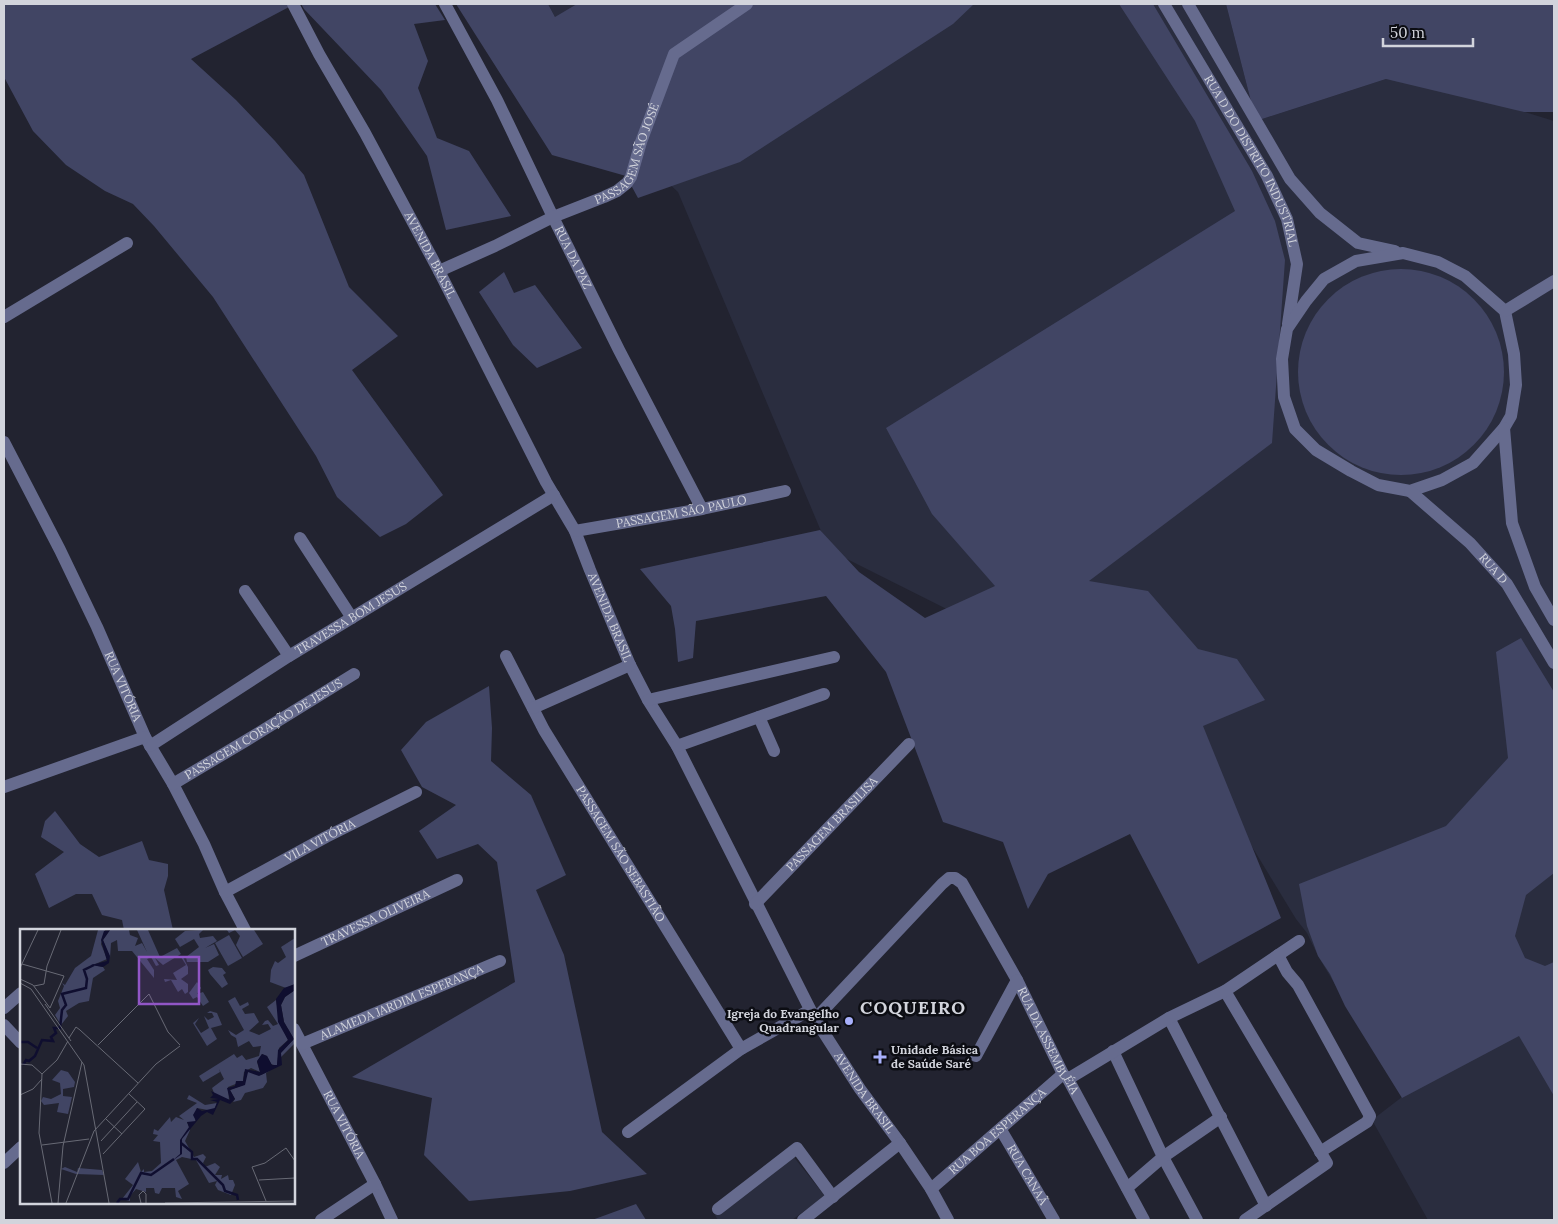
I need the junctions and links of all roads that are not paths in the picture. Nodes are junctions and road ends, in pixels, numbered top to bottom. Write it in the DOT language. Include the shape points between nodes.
graph roads {
  1 [pos="293,4"];
  2 [pos="445,4"];
  3 [pos="747,4"];
  4 [pos="1164,4"];
  5 [pos="1188,4"];
  6 [pos="552,217"];
  7 [pos="127,243"];
  8 [pos="1402,253"];
  9 [pos="439,271"];
  10 [pos="1554,282"];
  11 [pos="1504,311"];
  12 [pos="4,317"];
  13 [pos="1287,329"];
  14 [pos="1504,428"];
  15 [pos="4,442"];
  16 [pos="785,491"];
  17 [pos="1410,491"];
  18 [pos="554,495"];
  19 [pos="702,509"];
  20 [pos="575,531"];
  21 [pos="300,538"];
  22 [pos="245,591"];
  23 [pos="352,618"];
  24 [pos="1554,620"];
  25 [pos="289,656"];
  26 [pos="506,656"];
  27 [pos="834,657"];
  28 [pos="1554,663"];
  29 [pos="630,665"];
  30 [pos="354,674"];
  31 [pos="824,694"];
  32 [pos="648,700"];
  33 [pos="532,708"];
  34 [pos="759,717"];
  35 [pos="148,741"];
  36 [pos="909,744"];
  37 [pos="676,746"];
  38 [pos="774,751"];
  39 [pos="173,784"];
  40 [pos="4,788"];
  41 [pos="416,792"];
  42 [pos="457,880"];
  43 [pos="225,892"];
  44 [pos="755,904"];
  45 [pos="244,929"];
  46 [pos="1299,941"];
  47 [pos="1278,955"];
  48 [pos="295,956"];
  49 [pos="500,961"];
  50 [pos="1017,980"];
  51 [pos="1225,991"];
  52 [pos="20,994"];
  53 [pos="4,1008"];
  54 [pos="812,1014"];
  55 [pos="1169,1018"];
  56 [pos="4,1025"];
  57 [pos="295,1031"];
  58 [pos="20,1042"];
  59 [pos="302,1044"];
  60 [pos="741,1049"];
  61 [pos="1113,1051"];
  62 [pos="976,1056"];
  63 [pos="1065,1077"];
  64 [pos="1221,1117"];
  65 [pos="1001,1130"];
  66 [pos="628,1132"];
  67 [pos="900,1143"];
  68 [pos="20,1148"];
  69 [pos="1320,1152"];
  70 [pos="1163,1157"];
  71 [pos="4,1163"];
  72 [pos="375,1184"];
  73 [pos="1127,1188"];
  74 [pos="931,1189"];
  75 [pos="832,1196"];
  76 [pos="1266,1206"];
  77 [pos="718,1210"];
  78 [pos="321,1220"];
  79 [pos="392,1220"];
  80 [pos="803,1220"];
  81 [pos="948,1220"];
  82 [pos="1054,1220"];
  83 [pos="1144,1220"];
  84 [pos="1197,1220"];
  85 [pos="1245,1220"];
  1 -- 9 [label="street, AVENIDA BRASIL"];
  2 -- 6 [label="street, RUA DA PAZ" via="497,100"];
  3 -- 6 [label="street, PASSAGEM SÃO JOSÉ" via="674,54 627,183 604,197"];
  4 -- 13 [label="street, RUA D DO DISTRITO INDUSTRIAL" via="1267,176 1287,219 1297,264"];
  5 -- 8 [label="street, RUA D DO DISTRITO INDUSTRIAL" via="1290,179 1320,213 1358,243"];
  6 -- 9 [label="street, PASSAGEM SÃO JOSÉ"];
  6 -- 19 [label="street, RUA DA PAZ"];
  7 -- 12 [label="street"];
  8 -- 11 [label="street, RUA D DO DISTRITO INDUSTRIAL" via="1438,262 1465,276"];
  8 -- 13 [label="street" via="1356,261 1324,279"];
  9 -- 18 [label="street, AVENIDA BRASIL"];
  10 -- 11 [label="street"];
  11 -- 14 [label="street" via="1514,354 1516,385 1511,416"];
  13 -- 17 [label="street, RUA D DO DISTRITO INDUSTRIAL" via="1282,359 1284,397 1295,429 1316,450 1351,471 1378,485"];
  14 -- 17 [label="street" via="1473,463 1442,480"];
  14 -- 24 [label="street" via="1512,523 1535,587"];
  15 -- 35 [label="street, RUA VITÓRIA" via="60,550"];
  16 -- 19 [label="street, PASSAGEM SÃO PAULO"];
  17 -- 28 [label="street, RUA D" via="1470,542 1507,584"];
  18 -- 20 [label="street, AVENIDA BRASIL"];
  18 -- 23 [label="street, TRAVESSA BOM JESUS"];
  19 -- 20 [label="street, PASSAGEM SÃO PAULO"];
  20 -- 29 [label="street, AVENIDA BRASIL"];
  21 -- 23 [label="street"];
  22 -- 25 [label="street"];
  23 -- 25 [label="street, TRAVESSA BOM JESUS"];
  25 -- 35 [label="street, TRAVESSA BOM JESUS"];
  26 -- 33 [label="street, PASSAGEM SÃO SEBASTIÃO"];
  27 -- 32 [label="street"];
  29 -- 32 [label="street, AVENIDA BRASIL"];
  29 -- 33 [label="street"];
  30 -- 39 [label="street, PASSAGEM CORAÇÃO DE JESUS"];
  31 -- 34 [label="street"];
  32 -- 37 [label="street, AVENIDA BRASIL"];
  33 -- 60 [label="street, PASSAGEM SÃO SEBASTIÃO"];
  34 -- 37 [label="street"];
  34 -- 38 [label="street"];
  35 -- 39 [label="street, RUA VITÓRIA"];
  35 -- 40 [label="street, TRAVESSA BOM JESUS"];
  36 -- 44 [label="street, PASSAGEM BRASILISA"];
  37 -- 44 [label="street, AVENIDA BRASIL"];
  39 -- 43 [label="street, RUA VITÓRIA"];
  41 -- 43 [label="street, VILA VITÓRIA"];
  42 -- 48 [label="street, TRAVESSA OLIVEIRA"];
  43 -- 45 [label="street, RUA VITÓRIA"];
  44 -- 54 [label="street, AVENIDA BRASIL"];
  46 -- 47 [label="street, RUA BOA ESPERANÇA"];
  47 -- 51 [label="street, RUA BOA ESPERANÇA"];
  47 -- 69 [label="street" via="1370,1116 1367,1122"];
  49 -- 59 [label="street, ALAMEDA JARDIM ESPERANÇA"];
  50 -- 54 [label="street, RUA DA ASSEMBLÉIA" via="962,883 949,878"];
  50 -- 62 [label="street"];
  50 -- 63 [label="street, RUA DA ASSEMBLÉIA"];
  51 -- 55 [label="street, RUA BOA ESPERANÇA"];
  51 -- 69 [label="street"];
  52 -- 53 [label="street"];
  54 -- 60 [label="street"];
  54 -- 67 [label="street, AVENIDA BRASIL" via="860,1089"];
  55 -- 61 [label="street, RUA BOA ESPERANÇA"];
  55 -- 64 [label="street"];
  56 -- 58 [label="street"];
  57 -- 59 [label="street, RUA VITÓRIA"];
  59 -- 72 [label="street, RUA VITÓRIA"];
  60 -- 66 [label="street"];
  61 -- 63 [label="street, RUA BOA ESPERANÇA"];
  61 -- 70 [label="street"];
  63 -- 65 [label="street, RUA BOA ESPERANÇA"];
  63 -- 73 [label="street, RUA DA ASSEMBLÉIA"];
  64 -- 70 [label="street"];
  64 -- 76 [label="street"];
  65 -- 74 [label="street, RUA BOA ESPERANÇA"];
  65 -- 82 [label="street, RUA CANAÃ"];
  67 -- 74 [label="street, AVENIDA BRASIL"];
  67 -- 75 [label="street"];
  68 -- 71 [label="street"];
  69 -- 76 [label="street" via="1327,1163"];
  70 -- 73 [label="street"];
  70 -- 84 [label="street"];
  72 -- 78 [label="street"];
  72 -- 79 [label="street, RUA VITÓRIA"];
  73 -- 83 [label="street, RUA DA ASSEMBLÉIA"];
  74 -- 81 [label="street, AVENIDA BRASIL"];
  75 -- 77 [label="street" via="797,1148"];
  75 -- 80 [label="street"];
  76 -- 85 [label="street"];
}
